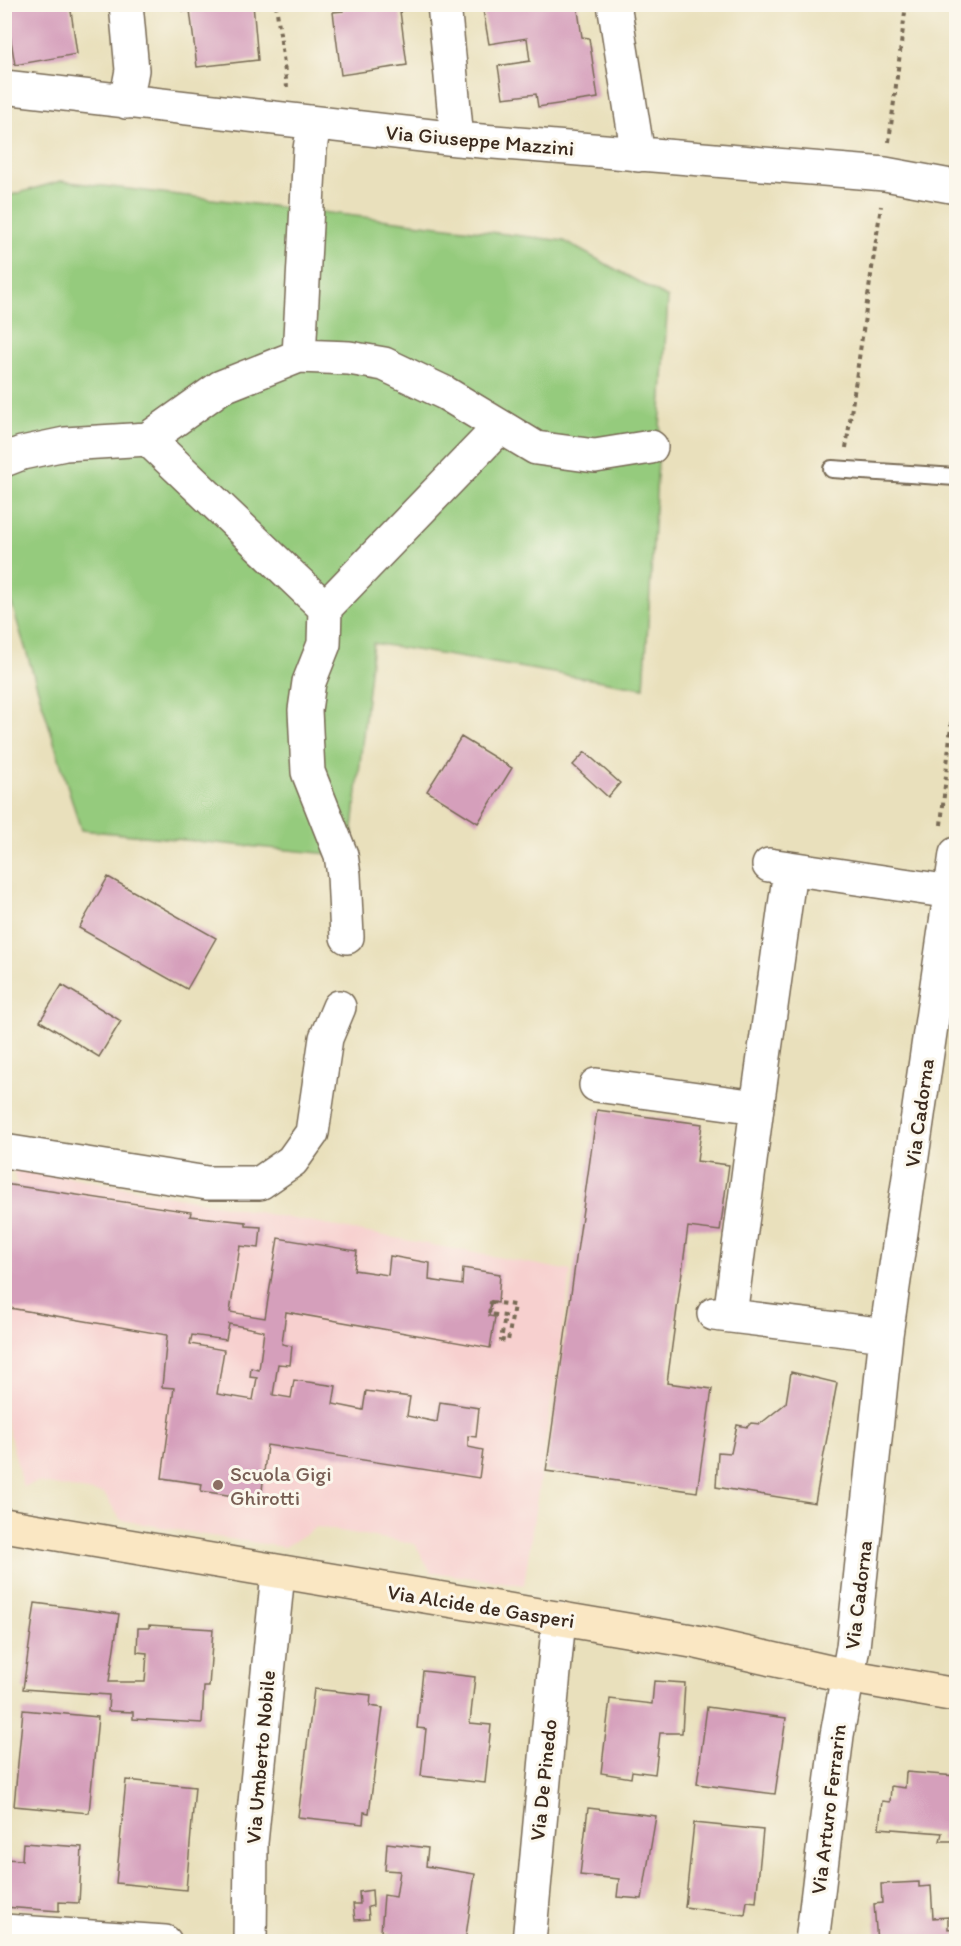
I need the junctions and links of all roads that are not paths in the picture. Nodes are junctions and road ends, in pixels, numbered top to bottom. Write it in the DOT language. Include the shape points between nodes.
graph roads {
  1 [pos="126,4"];
  2 [pos="444,4"];
  3 [pos="614,4"];
  4 [pos="4,87"];
  5 [pos="126,102"];
  6 [pos="303,122"];
  7 [pos="457,139"];
  8 [pos="638,155"];
  9 [pos="957,187"];
  10 [pos="299,356"];
  11 [pos="499,428"];
  12 [pos="148,439"];
  13 [pos="651,447"];
  14 [pos="4,460"];
  15 [pos="838,469"];
  16 [pos="957,477"];
  17 [pos="325,608"];
  18 [pos="957,854"];
  19 [pos="951,892"];
  20 [pos="347,937"];
  21 [pos="339,1006"];
  22 [pos="596,1085"];
  23 [pos="757,1107"];
  24 [pos="4,1151"];
  25 [pos="886,1335"];
  26 [pos="4,1525"];
  27 [pos="278,1573"];
  28 [pos="559,1618"];
  29 [pos="847,1676"];
  30 [pos="957,1695"];
  31 [pos="4,1931"];
  32 [pos="529,1935"];
  33 [pos="165,1941"];
  34 [pos="250,1941"];
  35 [pos="812,1941"];
  1 -- 5 [label="street" via="132,70"];
  2 -- 7 [label="street"];
  3 -- 8 [label="street"];
  4 -- 5 [label="street, Via Giuseppe Mazzini"];
  5 -- 6 [label="street, Via Giuseppe Mazzini"];
  6 -- 7 [label="street, Via Giuseppe Mazzini"];
  6 -- 10 [label="street" via="310,149"];
  7 -- 8 [label="street, Via Giuseppe Mazzini"];
  8 -- 9 [label="street, Via Giuseppe Mazzini" via="885,174"];
  10 -- 11 [label="street" via="384,364 445,393"];
  10 -- 12 [label="street" via="221,387"];
  11 -- 13 [label="street" via="536,448 595,456"];
  11 -- 17 [label="street"];
  12 -- 14 [label="street" via="65,444"];
  12 -- 17 [label="street"];
  15 -- 16 [label="lane"];
  17 -- 20 [label="street" via="324,644 309,682 305,711 308,772 341,855"];
  18 -- 19 [label="street, Via Cadorna"];
  19 -- 23 [label="street" via="779,868"];
  19 -- 25 [label="street, Via Cadorna"];
  21 -- 24 [label="street" via="326,1038 312,1133 292,1161 260,1183 207,1183"];
  22 -- 23 [label="street"];
  23 -- 25 [label="street" via="722,1315"];
  25 -- 29 [label="street, Via Cadorna"];
  26 -- 27 [label="street, Via Alcide de Gasperi"];
  27 -- 28 [label="street, Via Alcide de Gasperi"];
  27 -- 34 [label="street, Via Umberto Nobile" via="251,1843"];
  28 -- 29 [label="street, Via Alcide de Gasperi" via="692,1641"];
  28 -- 32 [label="street, Via De Pinedo"];
  29 -- 30 [label="street, Via Alcide de Gasperi"];
  29 -- 35 [label="street, Via Arturo Ferrarin"];
  31 -- 33 [label="street"];
}
